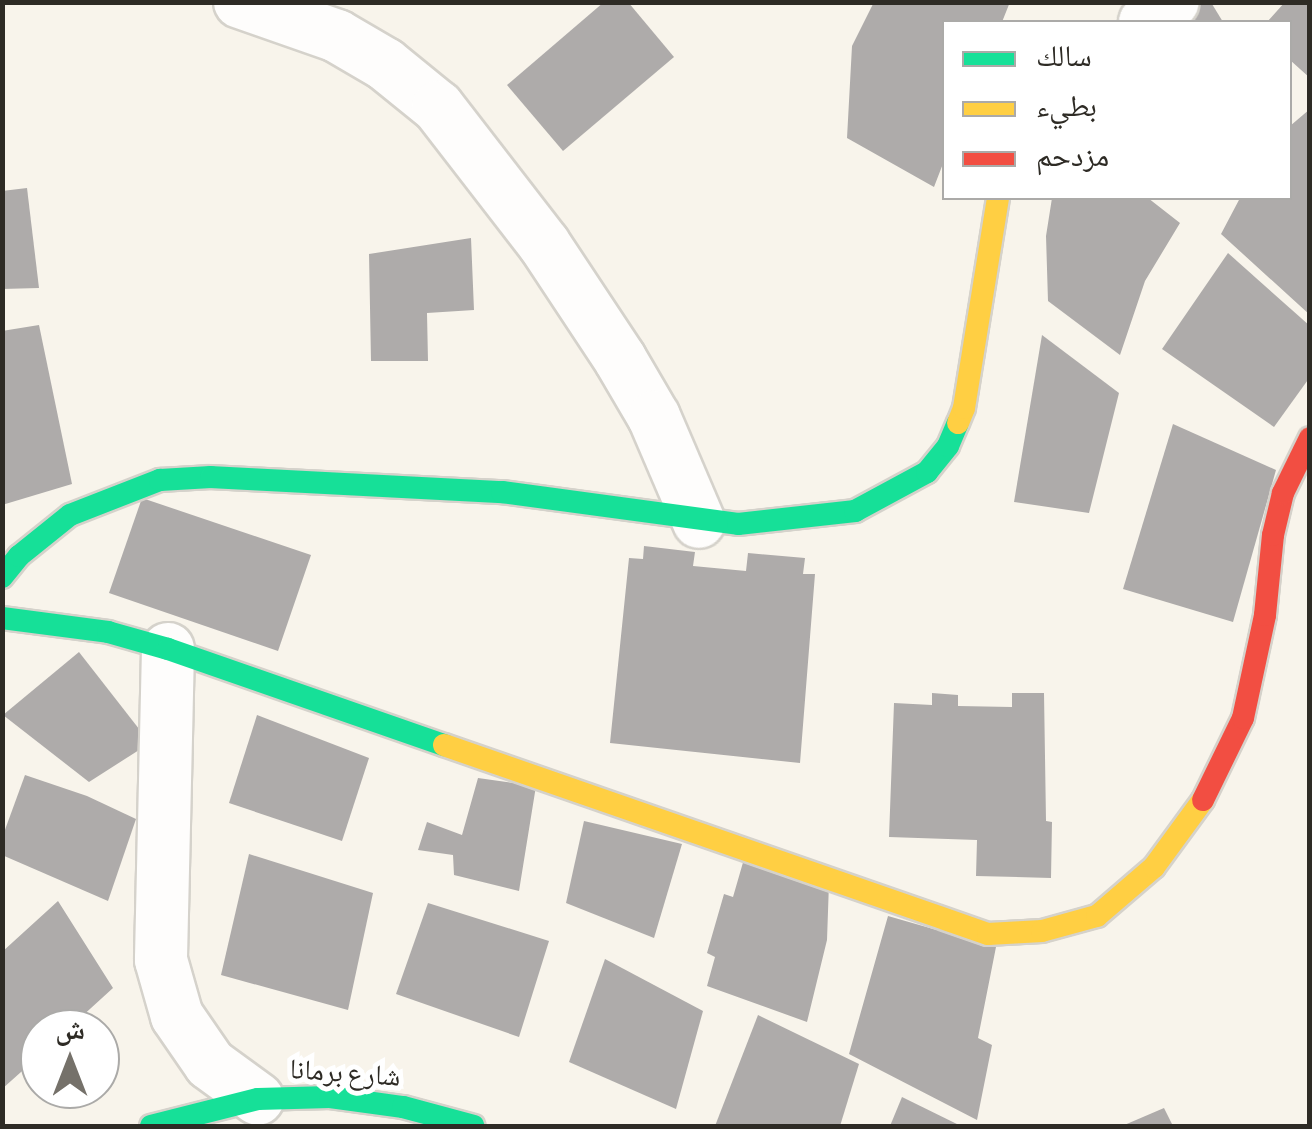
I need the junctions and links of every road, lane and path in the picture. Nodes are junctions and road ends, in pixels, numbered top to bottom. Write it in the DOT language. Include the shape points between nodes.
graph roads {
  1 [pos="240,2"];
  2 [pos="1173,2"];
  3 [pos="1149,20"];
  4 [pos="998,200"];
  5 [pos="1310,438"];
  6 [pos="699,522"];
  7 [pos="2,577"];
  8 [pos="2,618"];
  9 [pos="168,649"];
  10 [pos="258,1099"];
  11 [pos="152,1126"];
  12 [pos="474,1126"];
  1 -- 6 [label="street" via="337,36 438,107 544,244 620,359 654,417"];
  2 -- 3 [label="street"];
  4 -- 6 [label="street" via="964,408 948,446 927,472 855,512"];
  5 -- 9 [label="street" via="1283,493 1243,718 1204,799 1154,867 1097,916 1042,932 988,934"];
  6 -- 7 [label="street" via="502,492 212,476 160,480 70,515"];
  8 -- 9 [label="street" via="108,632"];
  9 -- 10 [label="street" via="161,960 177,1016 210,1064"];
  10 -- 11 [label="street, شارع برمانا"];
  10 -- 12 [label="street, شارع برمانا" via="330,1097"];
}
